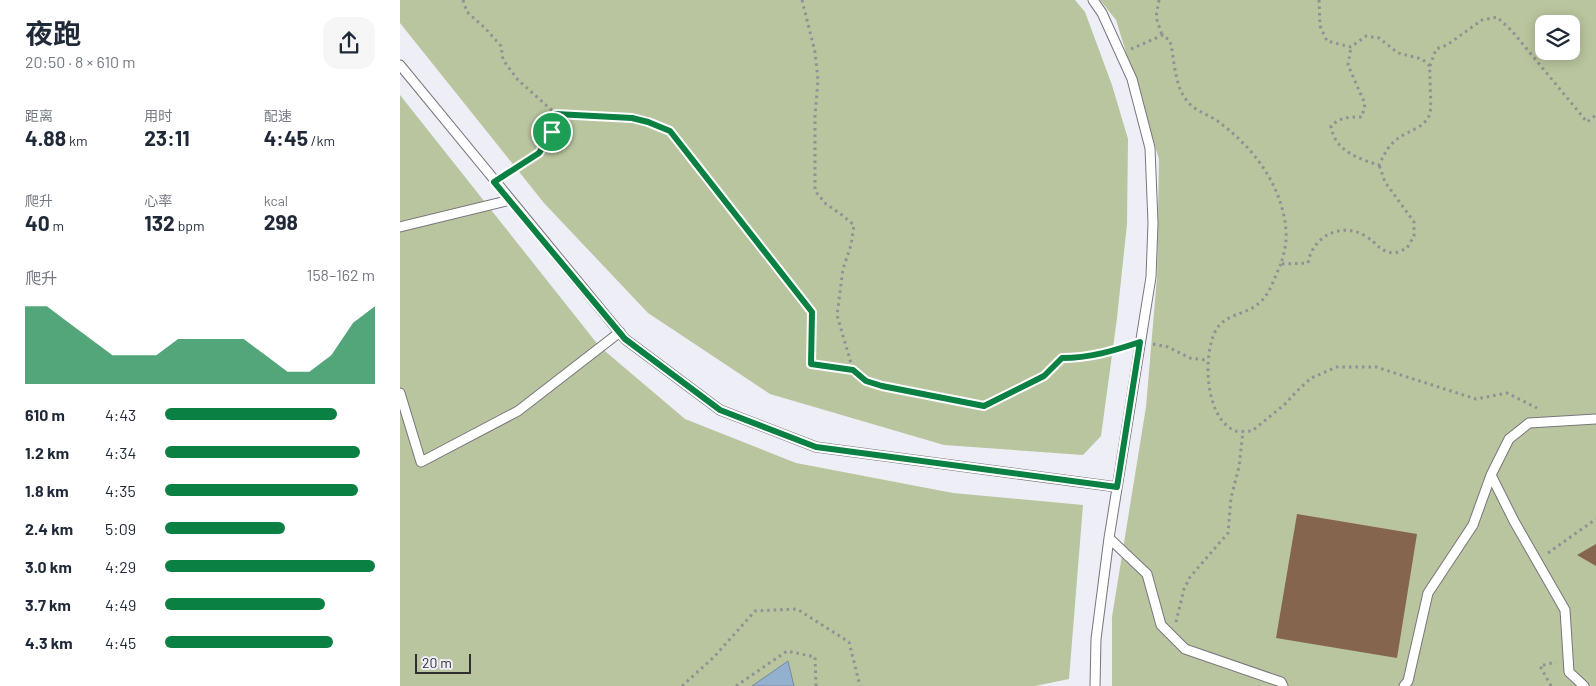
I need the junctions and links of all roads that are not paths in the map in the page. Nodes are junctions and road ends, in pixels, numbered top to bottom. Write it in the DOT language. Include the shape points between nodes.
graph roads {
  1 [pos="1092,0"];
  2 [pos="400,66"];
  3 [pos="510,200"];
  4 [pos="400,227"];
  5 [pos="620,332"];
  6 [pos="400,394"];
  7 [pos="1596,419"];
  8 [pos="1491,475"];
  9 [pos="1117,487"];
  10 [pos="1109,538"];
  11 [pos="1095,686"];
  12 [pos="1283,686"];
  13 [pos="1404,686"];
  14 [pos="1584,686"];
  1 -- 9 [label="lane" via="1102,14 1132,79 1150,148 1153,223 1150,276"];
  2 -- 3 [label="lane"];
  3 -- 4 [label="lane"];
  3 -- 5 [label="lane"];
  5 -- 6 [label="lane" via="518,411 421,462"];
  5 -- 9 [label="lane" via="720,410 816,447"];
  7 -- 8 [label="lane" via="1529,422 1509,439"];
  8 -- 13 [label="lane" via="1473,525 1428,593 1408,681"];
  8 -- 14 [label="lane" via="1565,610 1569,672"];
  9 -- 10 [label="lane"];
  10 -- 11 [label="lane" via="1096,640"];
  10 -- 12 [label="lane" via="1147,574 1161,625 1185,649 1281,682"];
}
